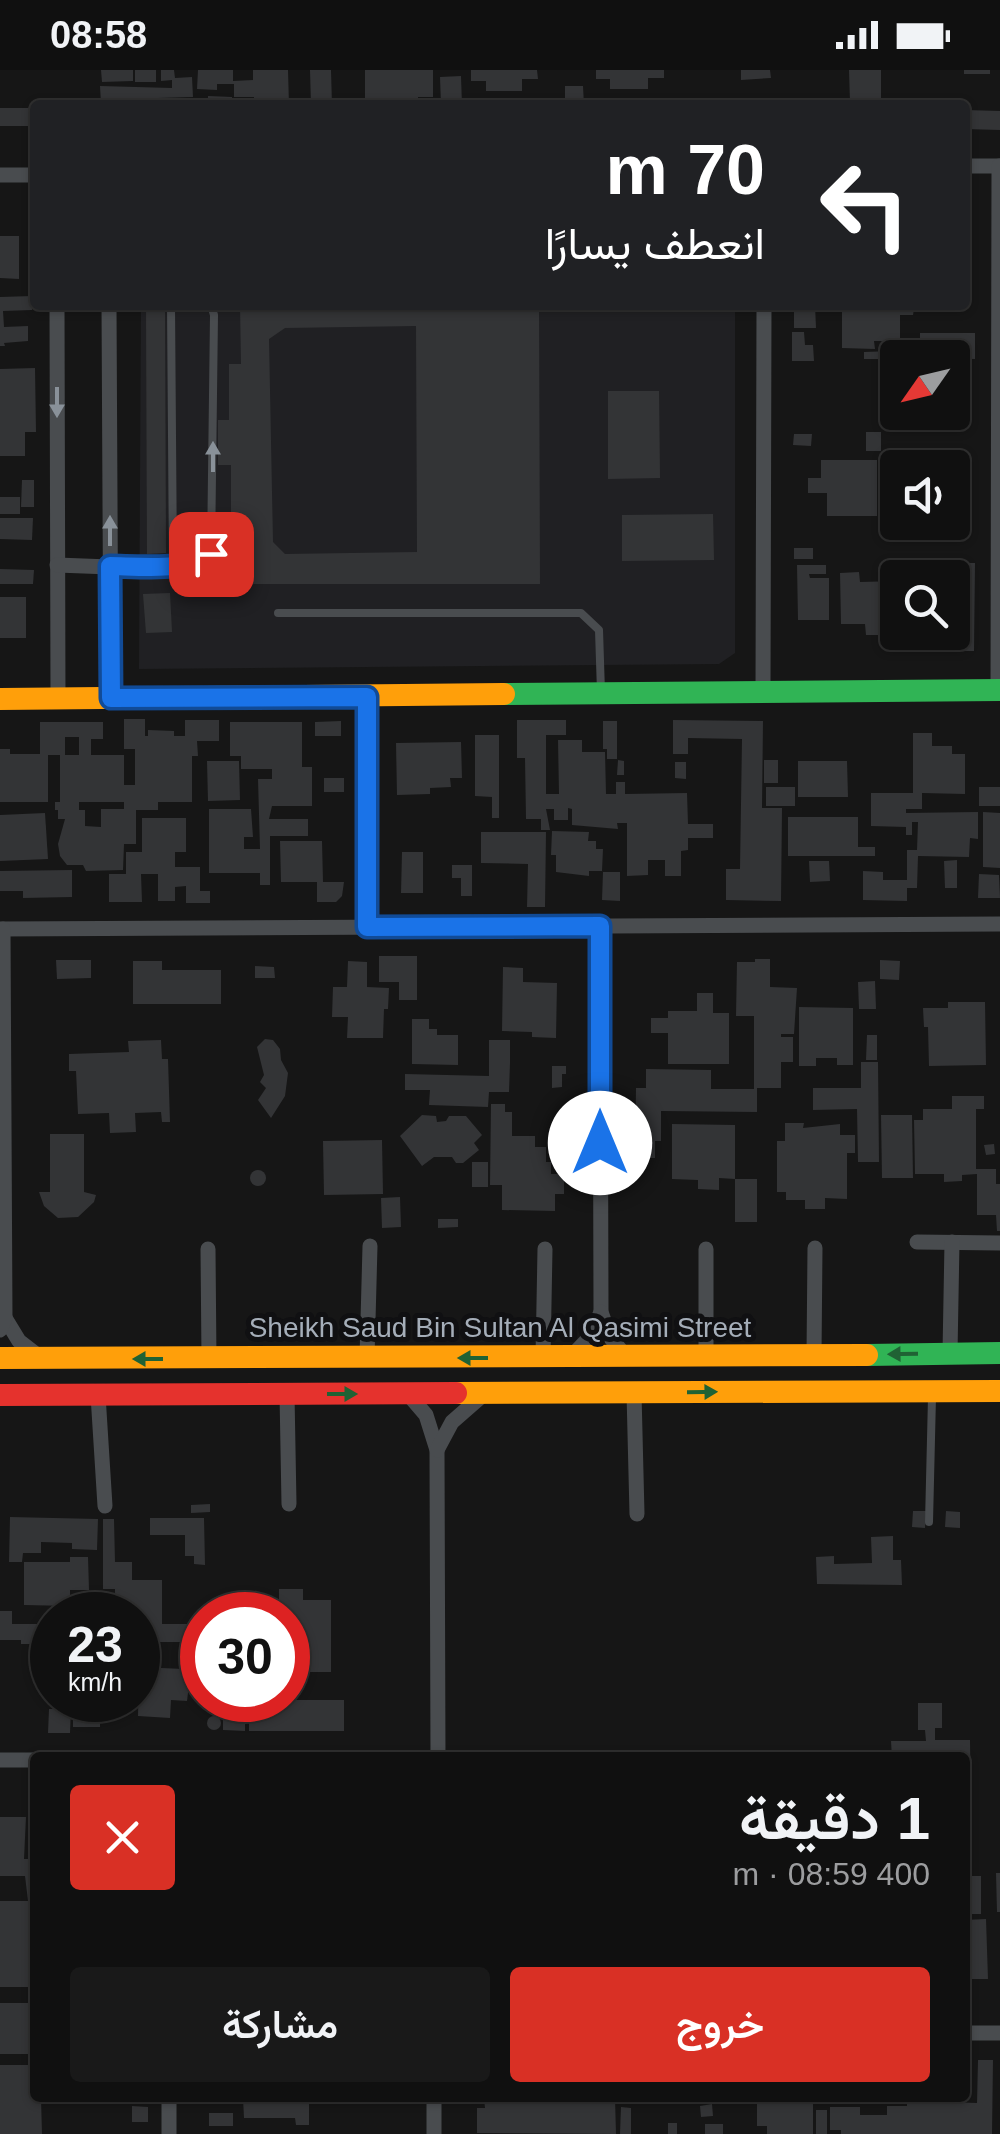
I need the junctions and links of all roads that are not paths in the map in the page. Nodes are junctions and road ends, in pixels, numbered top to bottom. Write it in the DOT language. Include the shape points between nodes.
graph roads {
  1 [pos="970,166"];
  2 [pos="1000,166"];
  3 [pos="0,175"];
  4 [pos="30,175"];
  5 [pos="57,310"];
  6 [pos="108,310"];
  7 [pos="171,310"];
  8 [pos="211,310"];
  9 [pos="764,310"];
  10 [pos="174,565"];
  11 [pos="58,566"];
  12 [pos="110,566"];
  13 [pos="278,613"];
  14 [pos="999,690"];
  15 [pos="763,692"];
  16 [pos="601,695"];
  17 [pos="367,697"];
  18 [pos="0,698"];
  19 [pos="58,698"];
  20 [pos="111,698"];
  21 [pos="1000,924"];
  22 [pos="600,926"];
  23 [pos="367,927"];
  24 [pos="1,930"];
  25 [pos="917,1242"];
  26 [pos="952,1242"];
  27 [pos="1000,1242"];
  28 [pos="370,1246"];
  29 [pos="815,1248"];
  30 [pos="208,1249"];
  31 [pos="545,1249"];
  32 [pos="706,1249"];
  33 [pos="601,1312"];
  34 [pos="3,1324"];
  35 [pos="950,1353"];
  36 [pos="1000,1353"];
  37 [pos="814,1354"];
  38 [pos="706,1356"];
  39 [pos="0,1358"];
  40 [pos="41,1358"];
  41 [pos="367,1358"];
  42 [pos="543,1358"];
  43 [pos="570,1358"];
  44 [pos="628,1358"];
  45 [pos="209,1359"];
  46 [pos="932,1390"];
  47 [pos="1000,1391"];
  48 [pos="634,1392"];
  49 [pos="288,1394"];
  50 [pos="408,1394"];
  51 [pos="484,1394"];
  52 [pos="0,1395"];
  53 [pos="98,1396"];
  54 [pos="436,1450"];
  55 [pos="288,1504"];
  56 [pos="105,1506"];
  57 [pos="637,1514"];
  58 [pos="929,1522"];
  59 [pos="438,1752"];
  60 [pos="0,1760"];
  61 [pos="30,1760"];
  62 [pos="970,2033"];
  63 [pos="1000,2033"];
  64 [pos="169,2102"];
  65 [pos="434,2102"];
  66 [pos="169,2134"];
  67 [pos="434,2134"];
  1 -- 2 [label="street"];
  2 -- 14 [label="street"];
  3 -- 4 [label="street"];
  5 -- 11 [label="street, one-way"];
  12 -- 6 [label="street, one-way"];
  7 -- 10 [label="lane"];
  10 -- 8 [label="lane, one-way" via="200,564 213,547"];
  9 -- 15 [label="street"];
  10 -- 12 [label="lane"];
  11 -- 12 [label="street"];
  11 -- 19 [label="street"];
  12 -- 20 [label="street"];
  13 -- 16 [label="lane" via="581,613 599,630"];
  14 -- 15 [label="main road"];
  15 -- 16 [label="main road"];
  16 -- 17 [label="main road"];
  17 -- 20 [label="main road"];
  17 -- 23 [label="street"];
  18 -- 19 [label="main road"];
  19 -- 20 [label="main road"];
  21 -- 22 [label="street"];
  22 -- 23 [label="street"];
  22 -- 33 [label="street"];
  23 -- 24 [label="street"];
  24 -- 34 [label="street"];
  25 -- 26 [label="street"];
  26 -- 27 [label="street"];
  26 -- 35 [label="street"];
  28 -- 41 [label="street"];
  29 -- 37 [label="street"];
  30 -- 45 [label="street"];
  31 -- 42 [label="street"];
  32 -- 38 [label="street"];
  33 -- 43 [label="street" via="590,1338"];
  33 -- 44 [label="street"];
  34 -- 40 [label="street"];
  35 -- 36 [label="main road, Sheikh Saud Bin Sultan Al Qasimi Street"];
  35 -- 37 [label="main road, Sheikh Saud Bin Sultan Al Qasimi Street, one-way"];
  37 -- 38 [label="main road, Sheikh Saud Bin Sultan Al Qasimi Street"];
  38 -- 44 [label="main road, Sheikh Saud Bin Sultan Al Qasimi Street"];
  39 -- 40 [label="main road, Sheikh Saud Bin Sultan Al Qasimi Street"];
  45 -- 40 [label="main road, Sheikh Saud Bin Sultan Al Qasimi Street, one-way"];
  42 -- 41 [label="main road, Sheikh Saud Bin Sultan Al Qasimi Street, one-way"];
  41 -- 45 [label="main road, Sheikh Saud Bin Sultan Al Qasimi Street"];
  42 -- 43 [label="main road, Sheikh Saud Bin Sultan Al Qasimi Street"];
  43 -- 44 [label="main road, Sheikh Saud Bin Sultan Al Qasimi Street"];
  46 -- 47 [label="main road"];
  48 -- 46 [label="main road, one-way"];
  46 -- 58 [label="lane"];
  48 -- 51 [label="main road"];
  48 -- 57 [label="street"];
  49 -- 50 [label="main road, one-way"];
  49 -- 53 [label="main road"];
  49 -- 55 [label="street"];
  50 -- 51 [label="main road"];
  50 -- 54 [label="street" via="426,1415"];
  51 -- 54 [label="street" via="452,1422"];
  52 -- 53 [label="main road"];
  53 -- 56 [label="street"];
  54 -- 59 [label="street"];
  60 -- 61 [label="street"];
  62 -- 63 [label="street"];
  64 -- 66 [label="street"];
  65 -- 67 [label="street"];
}
